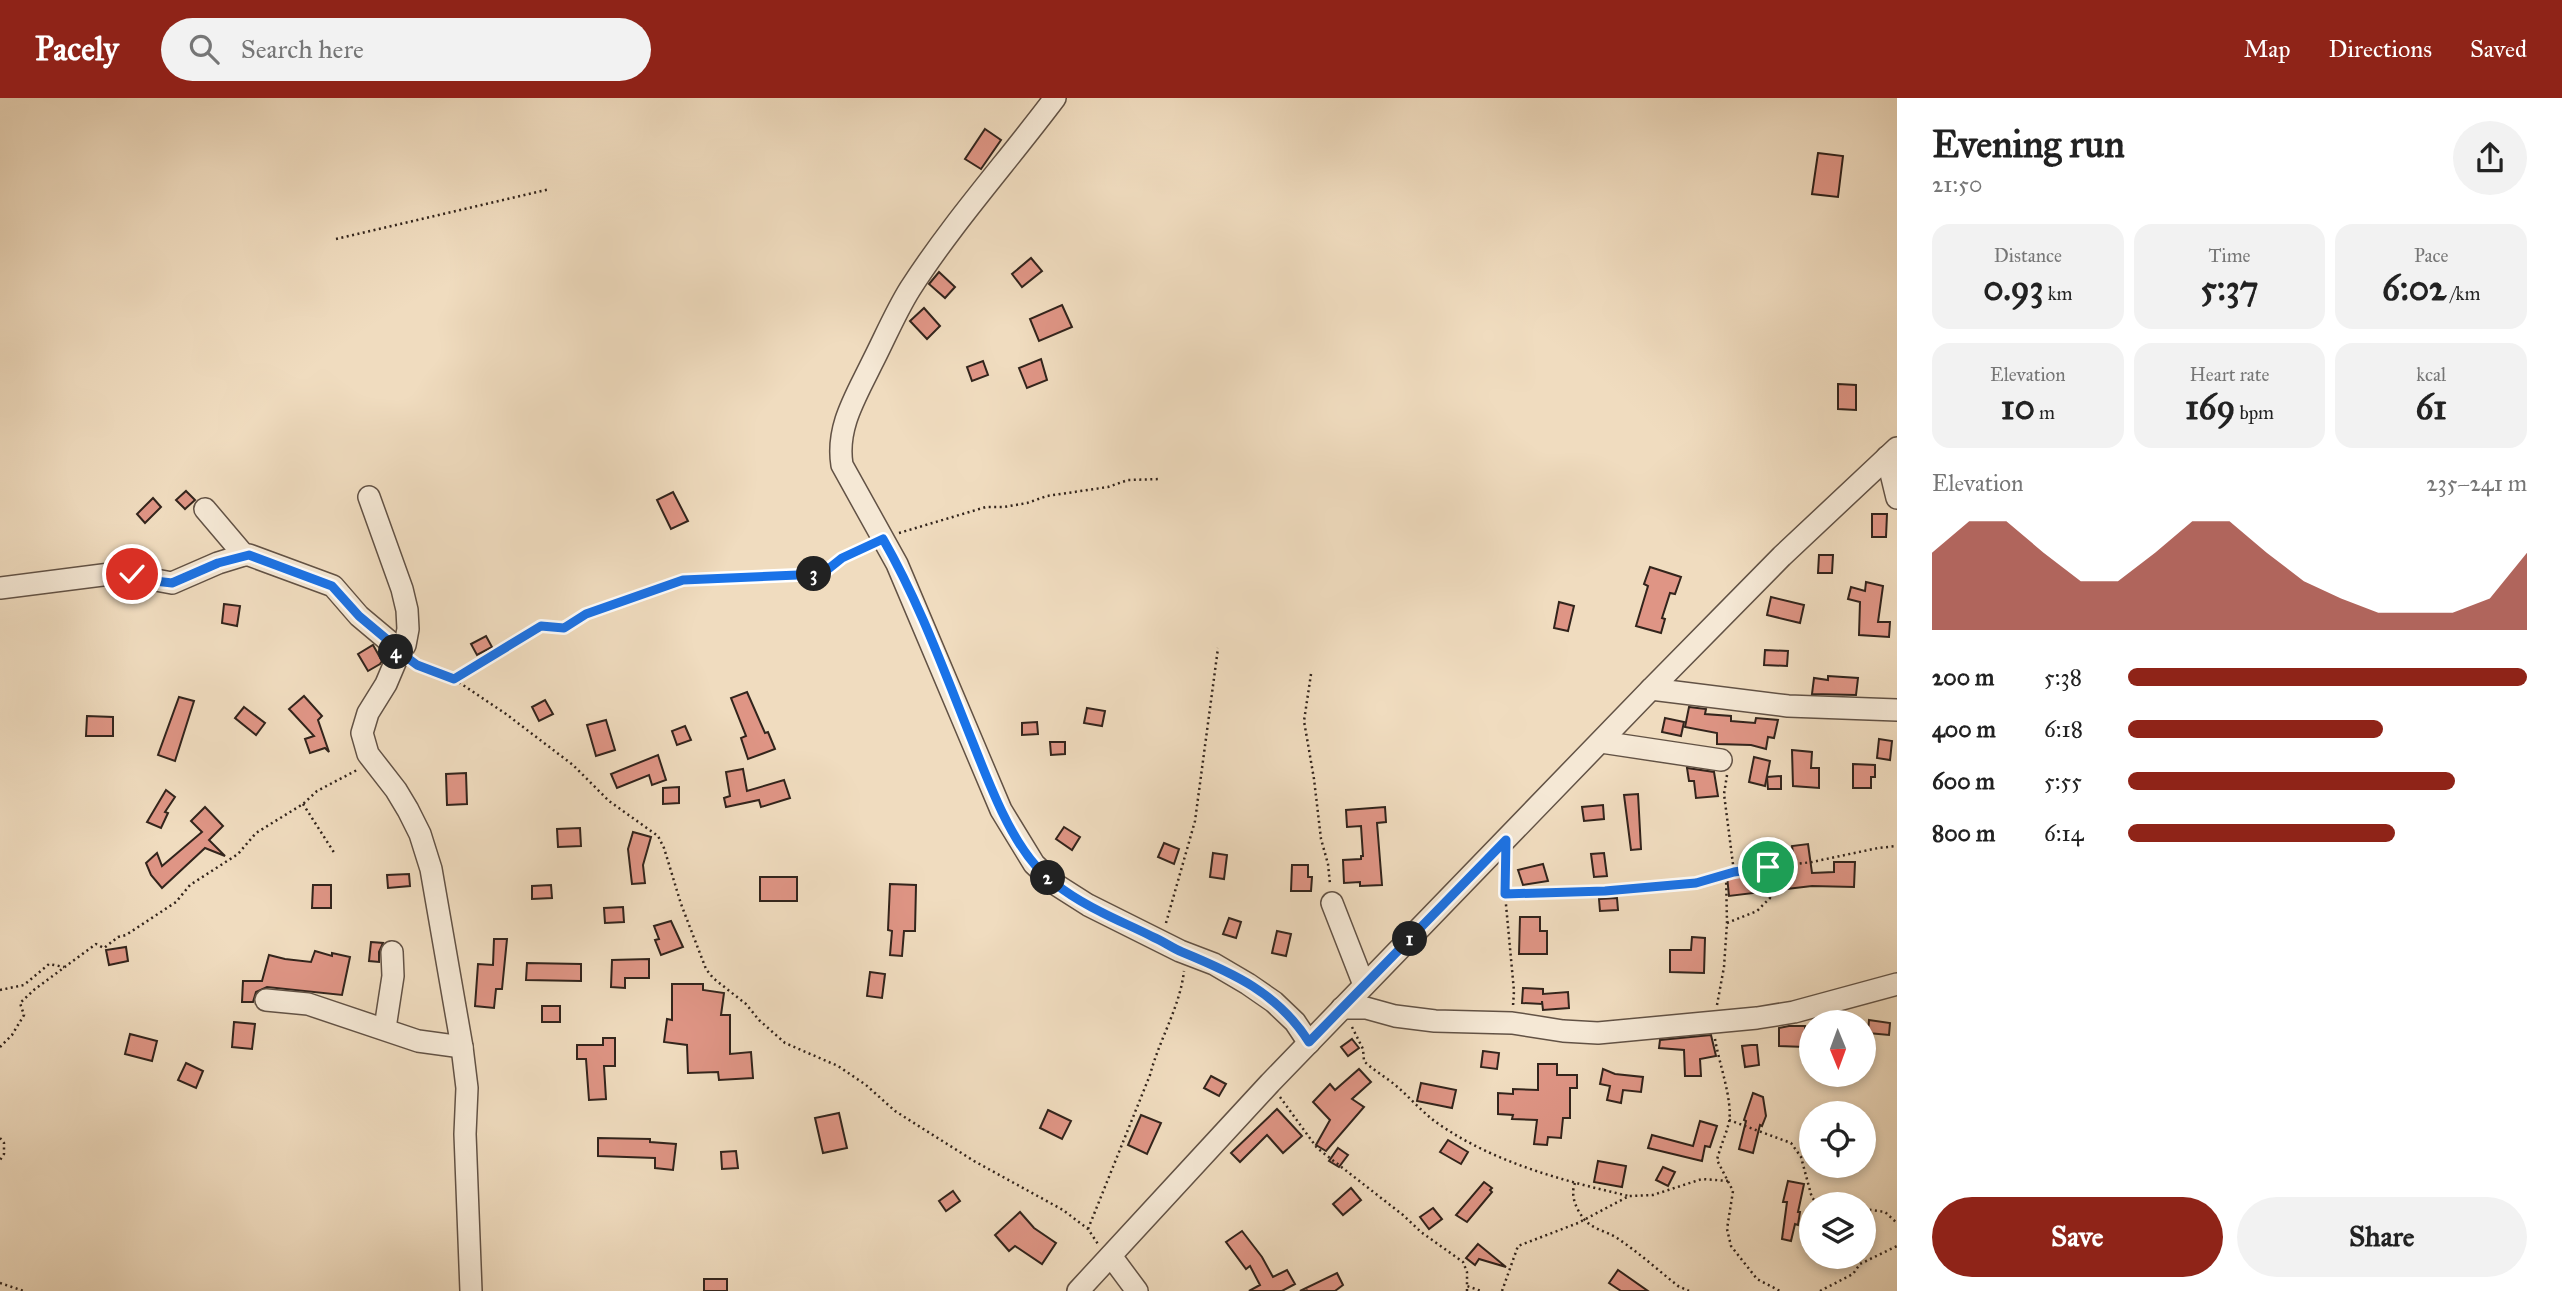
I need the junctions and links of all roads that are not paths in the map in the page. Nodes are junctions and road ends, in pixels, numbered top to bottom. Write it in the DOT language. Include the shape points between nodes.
graph roads {
  1 [pos="1055,98"];
  2 [pos="1892,453"];
  3 [pos="369,498"];
  4 [pos="1897,498"];
  5 [pos="205,509"];
  6 [pos="244,555"];
  7 [pos="0,588"];
  8 [pos="399,655"];
  9 [pos="1651,689"];
  10 [pos="1897,710"];
  11 [pos="1601,742"];
  12 [pos="1721,760"];
  13 [pos="1332,903"];
  14 [pos="391,952"];
  15 [pos="1897,984"];
  16 [pos="1364,985"];
  17 [pos="266,1000"];
  18 [pos="1342,1008"];
  19 [pos="385,1028"];
  20 [pos="1309,1042"];
  21 [pos="462,1047"];
  22 [pos="1111,1256"];
  23 [pos="471,1291"];
  24 [pos="1078,1291"];
  25 [pos="1137,1291"];
  1 -- 20 [label="street" via="915,282 848,410 839,449 842,465 897,564 1001,810 1034,864 1088,905 1214,964 1274,1002"];
  2 -- 4 [label="street"];
  2 -- 9 [label="street"];
  3 -- 8 [label="street" via="407,610 408,629"];
  5 -- 6 [label="street"];
  6 -- 7 [label="street" via="172,583 118,573"];
  6 -- 8 [label="street" via="332,586"];
  8 -- 21 [label="street" via="363,723 363,744 396,789 420,834 431,869"];
  9 -- 10 [label="street" via="1788,706"];
  9 -- 11 [label="street"];
  11 -- 12 [label="street"];
  11 -- 16 [label="street"];
  13 -- 16 [label="street"];
  14 -- 19 [label="street" via="393,976"];
  15 -- 18 [label="street" via="1794,1012 1598,1033 1512,1023 1435,1021"];
  16 -- 18 [label="street"];
  17 -- 19 [label="street" via="308,1004"];
  18 -- 20 [label="street"];
  19 -- 21 [label="street" via="418,1041"];
  20 -- 22 [label="street"];
  21 -- 23 [label="street"];
  22 -- 24 [label="street"];
  22 -- 25 [label="street"];
}
